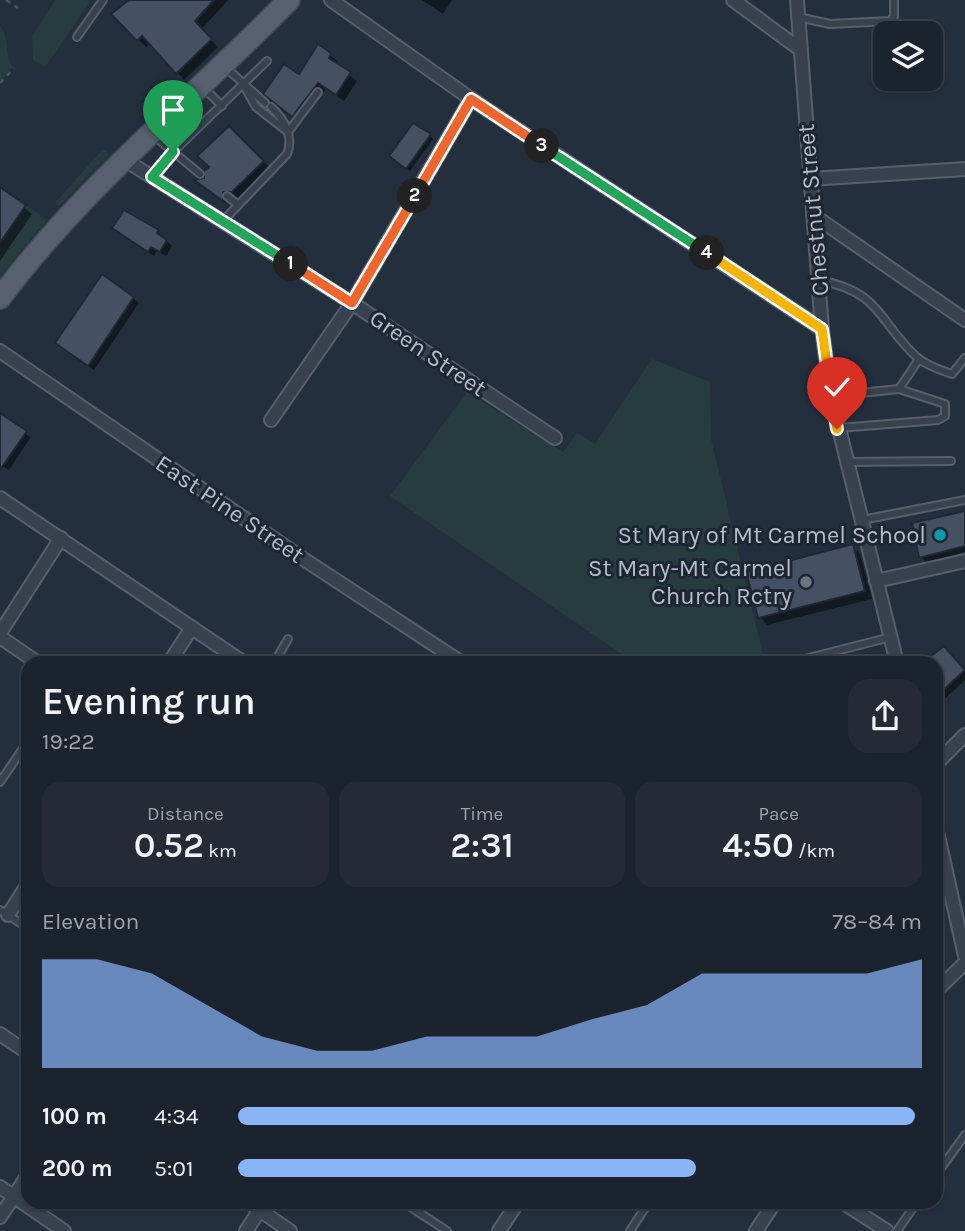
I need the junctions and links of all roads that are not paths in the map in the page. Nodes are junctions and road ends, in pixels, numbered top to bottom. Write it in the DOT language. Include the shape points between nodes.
graph roads {
  1 [pos="103,0"];
  2 [pos="289,0"];
  3 [pos="331,0"];
  4 [pos="733,0"];
  5 [pos="797,0"];
  6 [pos="894,0"];
  7 [pos="798,17"];
  8 [pos="77,37"];
  9 [pos="801,50"];
  10 [pos="267,61"];
  11 [pos="223,65"];
  12 [pos="243,85"];
  13 [pos="201,86"];
  14 [pos="318,92"];
  15 [pos="471,99"];
  16 [pos="182,103"];
  17 [pos="222,106"];
  18 [pos="202,124"];
  19 [pos="150,132"];
  20 [pos="288,132"];
  21 [pos="173,152"];
  22 [pos="122,158"];
  23 [pos="965,169"];
  24 [pos="200,174"];
  25 [pos="152,177"];
  26 [pos="810,179"];
  27 [pos="228,197"];
  28 [pos="237,204"];
  29 [pos="813,215"];
  30 [pos="223,221"];
  31 [pos="819,280"];
  32 [pos="0,298"];
  33 [pos="352,303"];
  34 [pos="965,320"];
  35 [pos="822,329"];
  36 [pos="0,351"];
  37 [pos="965,358"];
  38 [pos="919,359"];
  39 [pos="899,389"];
  40 [pos="831,396"];
  41 [pos="271,420"];
  42 [pos="837,429"];
  43 [pos="555,438"];
  44 [pos="951,461"];
  45 [pos="845,462"];
  46 [pos="0,498"];
  47 [pos="965,499"];
  48 [pos="860,520"];
  49 [pos="61,538"];
  50 [pos="965,561"];
  51 [pos="876,581"];
  52 [pos="191,629"];
  53 [pos="0,635"];
  54 [pos="891,636"];
  55 [pos="288,639"];
  56 [pos="28,656"];
  57 [pos="174,656"];
  58 [pos="233,656"];
  59 [pos="278,656"];
  60 [pos="451,656"];
  61 [pos="815,656"];
  62 [pos="895,656"];
  63 [pos="965,735"];
  64 [pos="21,751"];
  65 [pos="943,757"];
  66 [pos="0,782"];
  67 [pos="943,858"];
  68 [pos="21,892"];
  69 [pos="4,912"];
  70 [pos="21,923"];
  71 [pos="965,956"];
  72 [pos="965,963"];
  73 [pos="943,981"];
  74 [pos="0,1034"];
  75 [pos="21,1048"];
  76 [pos="965,1135"];
  77 [pos="943,1165"];
  78 [pos="21,1185"];
  79 [pos="0,1187"];
  80 [pos="13,1197"];
  81 [pos="21,1202"];
  82 [pos="31,1209"];
  83 [pos="260,1209"];
  84 [pos="265,1209"];
  85 [pos="414,1209"];
  86 [pos="513,1209"];
  87 [pos="644,1209"];
  88 [pos="770,1209"];
  89 [pos="853,1209"];
  90 [pos="912,1209"];
  91 [pos="0,1217"];
  92 [pos="64,1231"];
  93 [pos="246,1231"];
  94 [pos="290,1231"];
  95 [pos="447,1231"];
  96 [pos="499,1231"];
  97 [pos="630,1231"];
  98 [pos="756,1231"];
  99 [pos="887,1231"];
  100 [pos="897,1231"];
  1 -- 8 [label="lane"];
  2 -- 11 [label="main road"];
  3 -- 15 [label="street"];
  4 -- 9 [label="street"];
  5 -- 7 [label="street, Chestnut Street"];
  6 -- 7 [label="lane" via="890,21 830,23"];
  7 -- 9 [label="street, Chestnut Street"];
  9 -- 26 [label="street, Chestnut Street"];
  10 -- 12 [label="lane"];
  11 -- 12 [label="lane"];
  11 -- 13 [label="main road"];
  12 -- 17 [label="lane"];
  12 -- 20 [label="lane" via="256,107"];
  12 -- 20 [label="lane" via="281,116"];
  13 -- 16 [label="main road"];
  13 -- 17 [label="lane"];
  14 -- 20 [label="lane"];
  15 -- 33 [label="street"];
  15 -- 35 [label="street"];
  16 -- 18 [label="lane"];
  16 -- 19 [label="main road"];
  17 -- 18 [label="lane"];
  18 -- 21 [label="lane"];
  19 -- 21 [label="lane"];
  19 -- 22 [label="main road"];
  20 -- 28 [label="lane" via="287,154"];
  21 -- 24 [label="lane"];
  21 -- 25 [label="lane"];
  22 -- 25 [label="street, Green Street"];
  22 -- 32 [label="main road" via="41,244"];
  23 -- 26 [label="street"];
  25 -- 30 [label="street, Green Street"];
  26 -- 29 [label="street, Chestnut Street"];
  27 -- 28 [label="lane"];
  28 -- 30 [label="lane"];
  29 -- 31 [label="street, Chestnut Street"];
  29 -- 34 [label="street"];
  30 -- 33 [label="street, Green Street"];
  31 -- 35 [label="street, Chestnut Street"];
  31 -- 38 [label="lane" via="846,288 879,308"];
  33 -- 41 [label="street"];
  33 -- 43 [label="street, Green Street"];
  35 -- 40 [label="street, Chestnut Street"];
  36 -- 60 [label="street, East Pine Street"];
  37 -- 38 [label="lane" via="953,374"];
  38 -- 39 [label="lane"];
  39 -- 40 [label="lane"];
  39 -- 42 [label="lane" via="941,401 945,416"];
  40 -- 42 [label="street, Chestnut Street"];
  42 -- 45 [label="street, Chestnut Street"];
  44 -- 45 [label="lane"];
  45 -- 48 [label="street, Chestnut Street"];
  46 -- 49 [label="street"];
  47 -- 48 [label="lane"];
  48 -- 51 [label="street, Chestnut Street"];
  49 -- 52 [label="street"];
  49 -- 53 [label="street"];
  50 -- 51 [label="street"];
  51 -- 54 [label="street, Chestnut Street"];
  52 -- 57 [label="street"];
  52 -- 58 [label="street"];
  53 -- 56 [label="street"];
  54 -- 61 [label="lane"];
  54 -- 62 [label="street, Chestnut Street"];
  55 -- 59 [label="lane"];
  63 -- 65 [label="street"];
  64 -- 66 [label="lane"];
  67 -- 71 [label="street"];
  68 -- 69 [label="street"];
  69 -- 70 [label="lane"];
  72 -- 73 [label="street"];
  74 -- 75 [label="street"];
  76 -- 77 [label="lane"];
  78 -- 80 [label="street"];
  79 -- 80 [label="street"];
  80 -- 81 [label="street"];
  80 -- 91 [label="street"];
  82 -- 92 [label="street"];
  83 -- 93 [label="street"];
  84 -- 94 [label="street"];
  85 -- 95 [label="lane"];
  86 -- 96 [label="street"];
  87 -- 97 [label="lane"];
  88 -- 98 [label="street"];
  89 -- 99 [label="street"];
  90 -- 100 [label="lane"];
}
